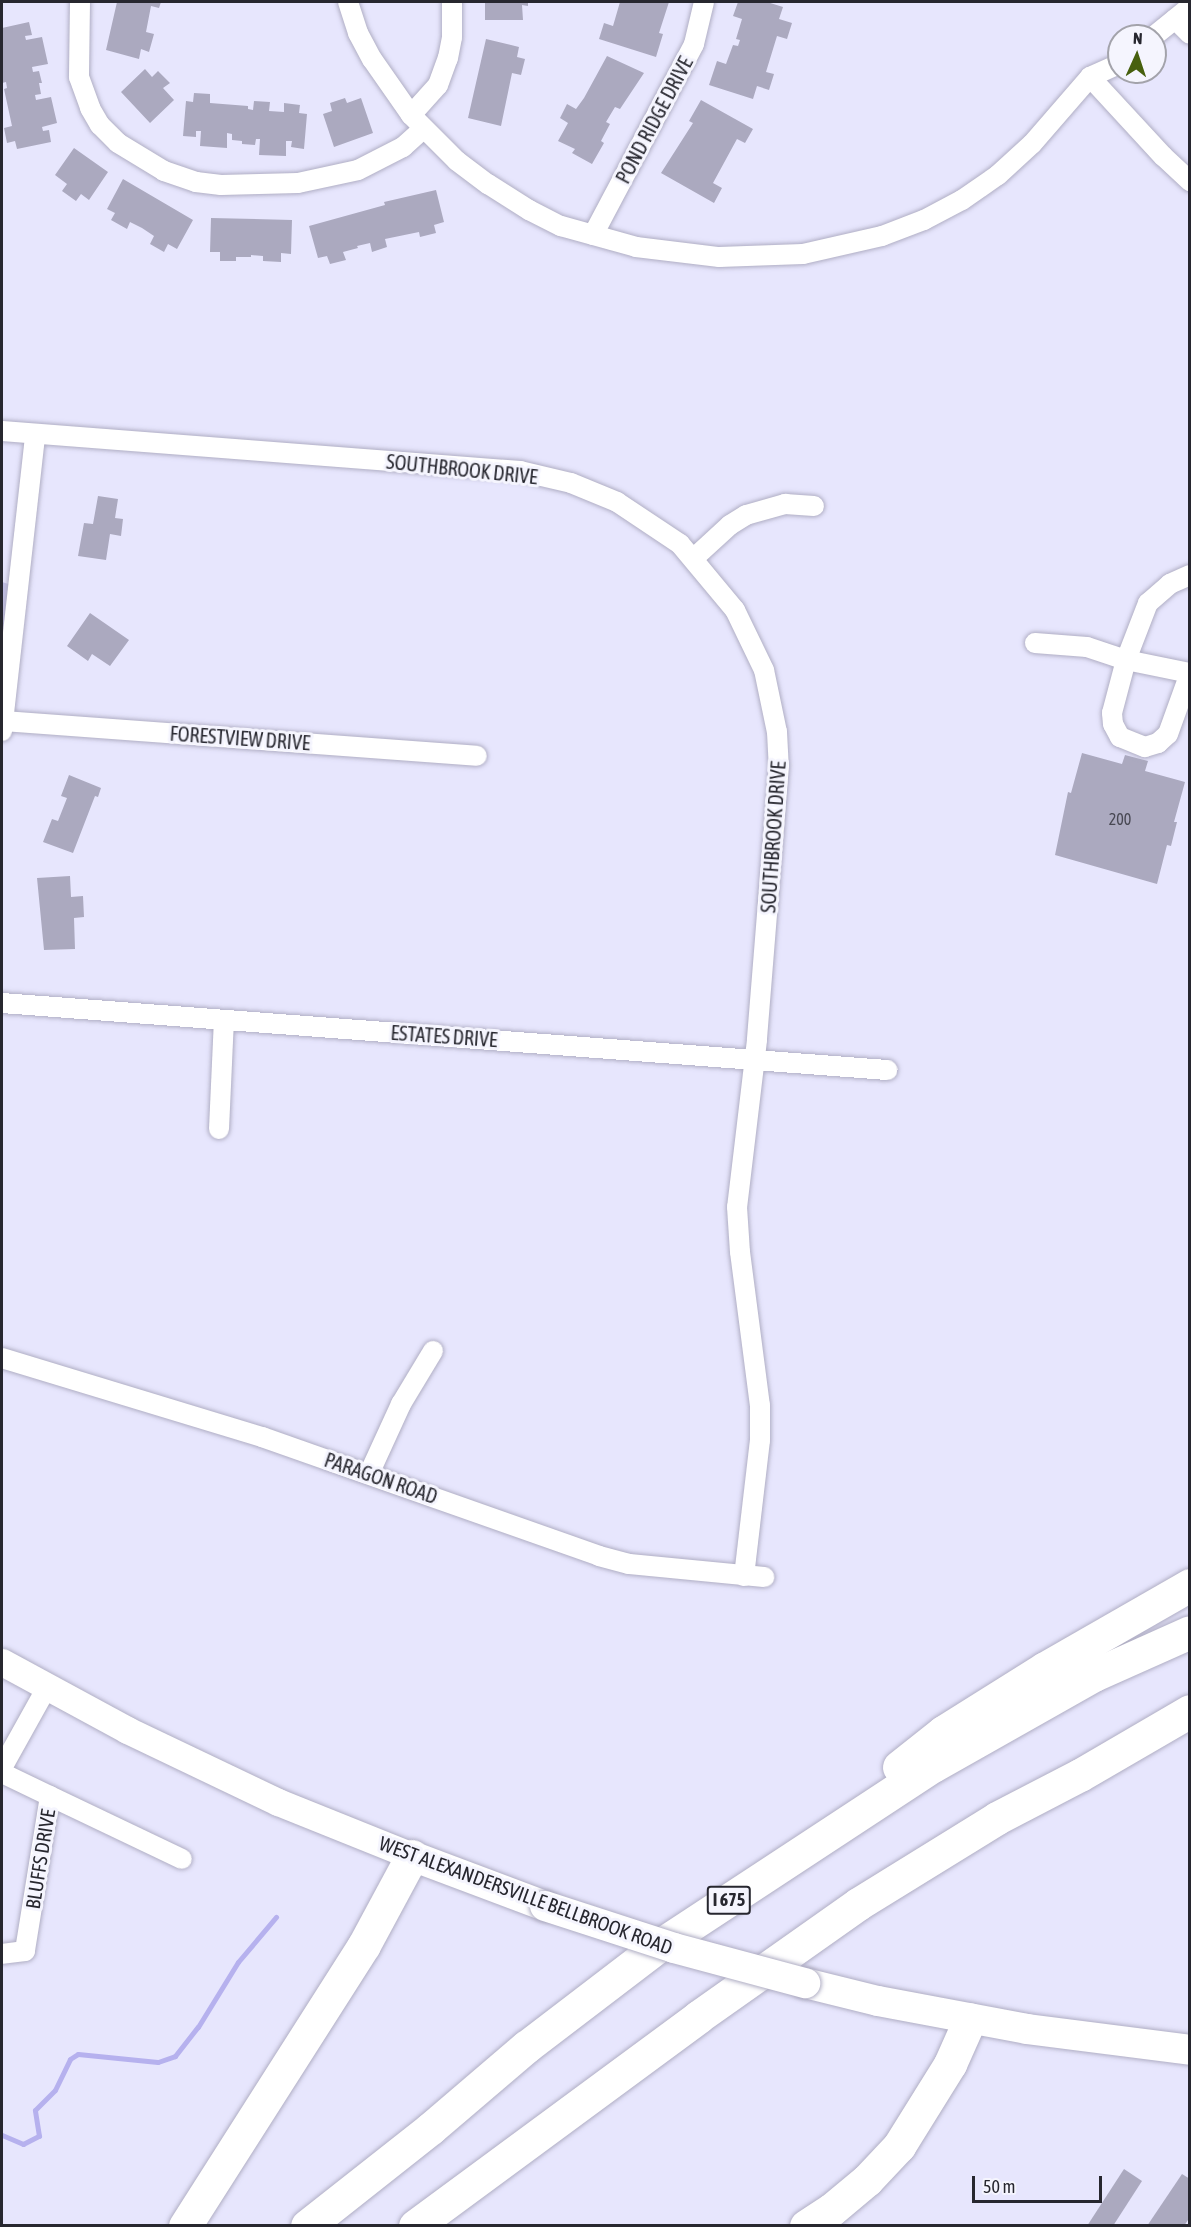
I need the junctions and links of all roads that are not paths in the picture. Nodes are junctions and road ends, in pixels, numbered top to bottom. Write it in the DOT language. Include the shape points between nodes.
graph roads {
  1 [pos="80,2"];
  2 [pos="348,2"];
  3 [pos="452,2"];
  4 [pos="704,2"];
  5 [pos="1182,13"];
  6 [pos="1167,25"];
  7 [pos="1190,34"];
  8 [pos="1107,69"];
  9 [pos="1090,77"];
  10 [pos="417,122"];
  11 [pos="1190,181"];
  12 [pos="593,235"];
  13 [pos="2,432"];
  14 [pos="35,435"];
  15 [pos="814,506"];
  16 [pos="694,558"];
  17 [pos="1190,575"];
  18 [pos="1035,643"];
  19 [pos="1126,660"];
  20 [pos="1190,673"];
  21 [pos="2,726"];
  22 [pos="477,756"];
  23 [pos="2,1003"];
  24 [pos="224,1020"];
  25 [pos="754,1059"];
  26 [pos="887,1070"];
  27 [pos="219,1129"];
  28 [pos="434,1351"];
  29 [pos="2,1358"];
  30 [pos="369,1474"];
  31 [pos="744,1576"];
  32 [pos="764,1577"];
  33 [pos="1190,1585"];
  34 [pos="1190,1632"];
  35 [pos="2,1662"];
  36 [pos="47,1687"];
  37 [pos="1190,1711"];
  38 [pos="1190,1730"];
  39 [pos="2,1768"];
  40 [pos="2,1773"];
  41 [pos="1080,1774"];
  42 [pos="50,1796"];
  43 [pos="412,1856"];
  44 [pos="182,1859"];
  45 [pos="767,1875"];
  46 [pos="2,1954"];
  47 [pos="970,2019"];
  48 [pos="1190,2050"];
  49 [pos="185,2226"];
  50 [pos="307,2226"];
  51 [pos="415,2226"];
  52 [pos="806,2226"];
  1 -- 10 [label="street" via="79,77 90,108 118,143 164,171 196,182 221,185 298,183 358,171 403,147"];
  2 -- 10 [label="street" via="372,59"];
  3 -- 10 [label="street" via="452,37 444,67"];
  4 -- 12 [label="street, POND RIDGE DRIVE" via="694,44"];
  5 -- 6 [label="street"];
  5 -- 7 [label="street"];
  8 -- 9 [label="street"];
  9 -- 11 [label="street"];
  9 -- 12 [label="street" via="1032,144 998,175 924,220 882,236 803,254 719,257 636,247"];
  10 -- 12 [label="street" via="488,184 559,224"];
  13 -- 14 [label="street, SOUTHBROOK DRIVE"];
  14 -- 16 [label="street, SOUTHBROOK DRIVE" via="520,471 589,489 617,502 680,544"];
  14 -- 21 [label="street"];
  15 -- 16 [label="street" via="785,504 746,515"];
  16 -- 25 [label="street, SOUTHBROOK DRIVE" via="735,610 752,642 772,700 777,732 775,835"];
  17 -- 19 [label="street" via="1170,584 1148,603"];
  18 -- 19 [label="street" via="1087,647"];
  19 -- 20 [label="street"];
  19 -- 20 [label="street" via="1112,713 1113,724 1120,737 1145,747 1168,734"];
  21 -- 22 [label="street, FORESTVIEW DRIVE"];
  23 -- 24 [label="street, ESTATES DRIVE"];
  24 -- 25 [label="street, ESTATES DRIVE"];
  24 -- 27 [label="street"];
  25 -- 26 [label="street, ESTATES DRIVE"];
  25 -- 31 [label="street, SOUTHBROOK DRIVE" via="737,1207 760,1405 760,1440"];
  28 -- 30 [label="street" via="400,1404"];
  29 -- 30 [label="street, PARAGON ROAD" via="262,1437"];
  30 -- 31 [label="street, PARAGON ROAD" via="598,1556 629,1564"];
  31 -- 32 [label="street, PARAGON ROAD"];
  33 -- 45 [label="highway" via="1054,1662 943,1732"];
  34 -- 45 [label="highway, I 675" via="1095,1675 933,1766"];
  35 -- 36 [label="main road, WEST ALEXANDERSVILLE BELLBROOK ROAD"];
  36 -- 39 [label="street"];
  36 -- 43 [label="main road, WEST ALEXANDERSVILLE BELLBROOK ROAD" via="278,1802"];
  37 -- 41 [label="highway"];
  38 -- 41 [label="highway"];
  40 -- 42 [label="street, BLUFFS DRIVE"];
  41 -- 51 [label="highway" via="997,1818 858,1904"];
  42 -- 44 [label="street"];
  42 -- 46 [label="street, BLUFFS DRIVE" via="25,1951"];
  43 -- 47 [label="main road, WEST ALEXANDERSVILLE BELLBROOK ROAD, bridge" via="545,1906 674,1948 806,1983"];
  43 -- 49 [label="highway" via="364,1946"];
  45 -- 50 [label="highway, I 675" via="657,1947 554,2025"];
  47 -- 48 [label="main road, WEST ALEXANDERSVILLE BELLBROOK ROAD"];
  47 -- 52 [label="highway" via="950,2064 899,2146 867,2180"];
}
